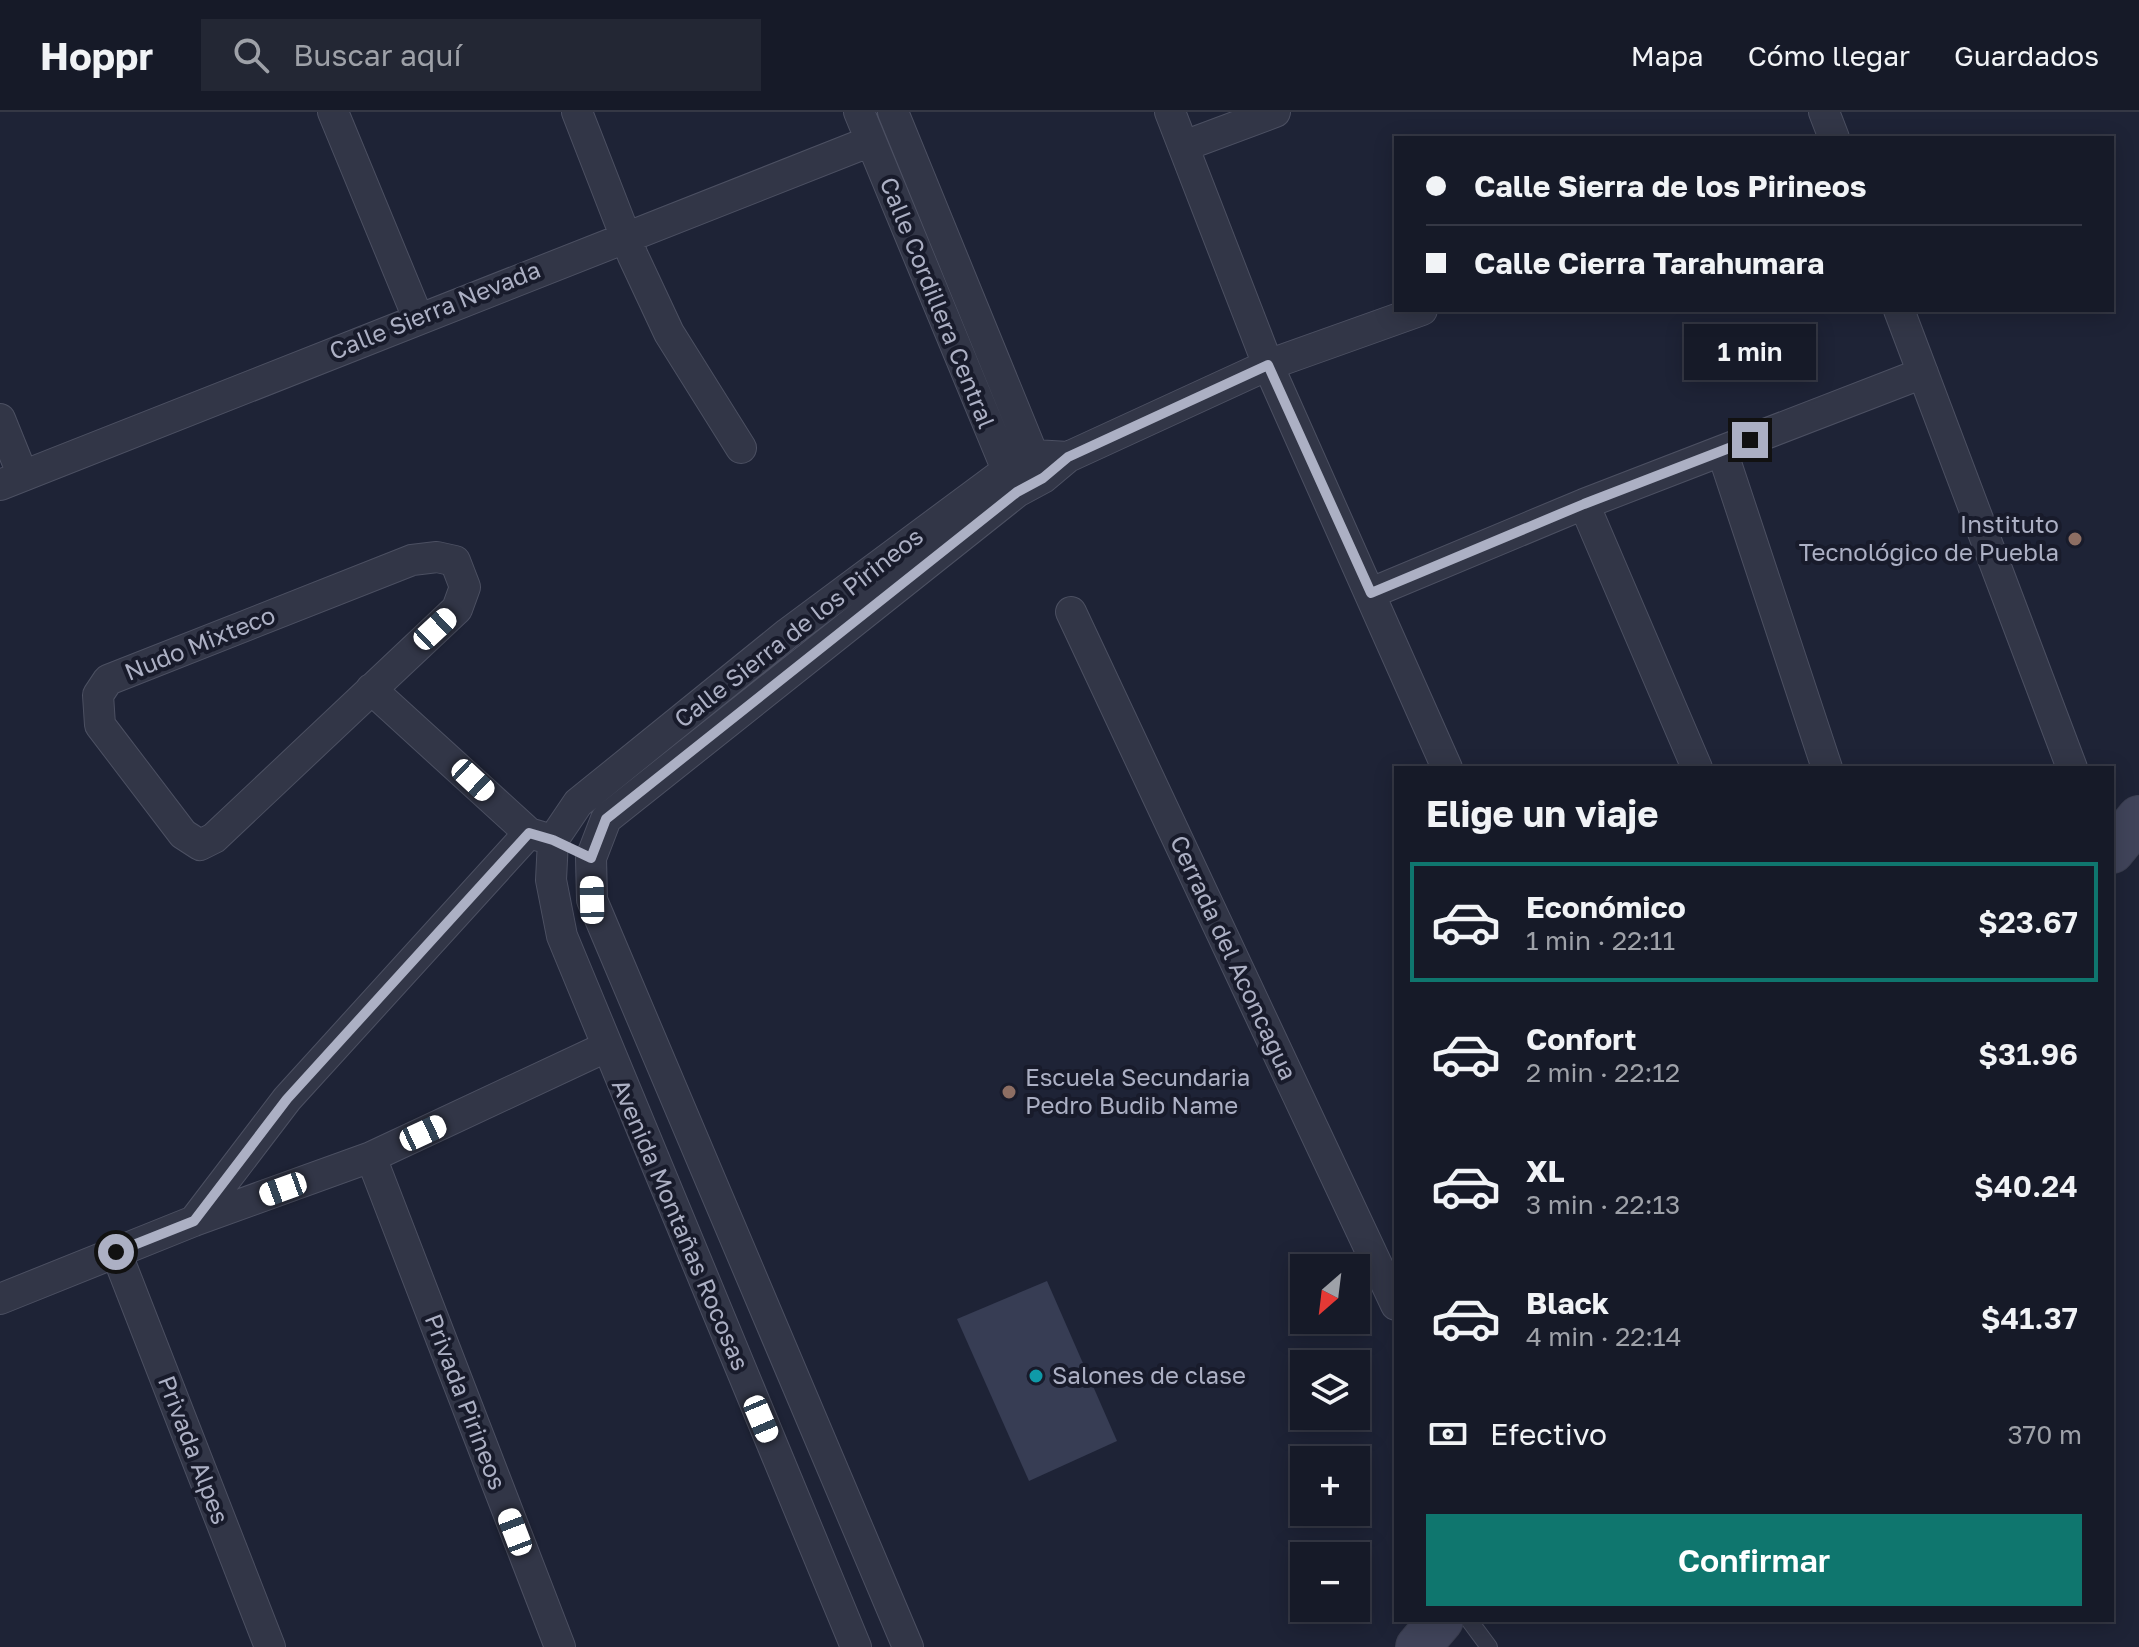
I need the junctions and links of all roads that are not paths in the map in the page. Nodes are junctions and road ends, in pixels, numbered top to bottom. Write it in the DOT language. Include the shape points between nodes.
graph roads {
  1 [pos="333,112"];
  2 [pos="577,112"];
  3 [pos="859,112"];
  4 [pos="893,112"];
  5 [pos="1170,112"];
  6 [pos="1275,112"];
  7 [pos="1824,112"];
  8 [pos="1833,136"];
  9 [pos="871,141"];
  10 [pos="1184,146"];
  11 [pos="627,235"];
  12 [pos="1416,312"];
  13 [pos="1900,312"];
  14 [pos="418,318"];
  15 [pos="1268,365"];
  16 [pos="1923,373"];
  17 [pos="0,419"];
  18 [pos="741,448"];
  19 [pos="1722,451"];
  20 [pos="1025,474"];
  21 [pos="11,480"];
  22 [pos="1584,504"];
  23 [pos="1371,593"];
  24 [pos="1071,612"];
  25 [pos="371,689"];
  26 [pos="1446,766"];
  27 [pos="1696,766"];
  28 [pos="1826,766"];
  29 [pos="2071,766"];
  30 [pos="2139,818"];
  31 [pos="541,836"];
  32 [pos="2114,849"];
  33 [pos="591,858"];
  34 [pos="606,1047"];
  35 [pos="371,1157"];
  36 [pos="194,1221"];
  37 [pos="116,1252"];
  38 [pos="0,1299"];
  39 [pos="1394,1301"];
  40 [pos="1439,1622"];
  41 [pos="1470,1622"];
  42 [pos="270,1647"];
  43 [pos="560,1647"];
  44 [pos="856,1647"];
  45 [pos="908,1647"];
  46 [pos="1418,1647"];
  47 [pos="1489,1647"];
  1 -- 14 [label="street"];
  2 -- 11 [label="street"];
  3 -- 9 [label="street, Calle Cordillera Central"];
  4 -- 20 [label="street, Calle Cordillera Central"];
  5 -- 10 [label="street"];
  6 -- 10 [label="street"];
  7 -- 8 [label="street"];
  9 -- 11 [label="street, Calle Sierra Nevada"];
  9 -- 20 [label="street, Calle Cordillera Central"];
  10 -- 15 [label="street"];
  11 -- 14 [label="street, Calle Sierra Nevada"];
  11 -- 18 [label="street" via="669,333"];
  12 -- 15 [label="street"];
  13 -- 16 [label="street"];
  14 -- 21 [label="street, Calle Sierra Nevada"];
  15 -- 20 [label="street"];
  15 -- 23 [label="street"];
  16 -- 19 [label="street"];
  16 -- 29 [label="street"];
  17 -- 21 [label="street"];
  19 -- 22 [label="street"];
  19 -- 28 [label="street"];
  20 -- 31 [label="street, Calle Sierra de los Pirineos" via="788,633"];
  20 -- 33 [label="street, Calle Sierra de los Pirineos" via="606,819"];
  22 -- 23 [label="street"];
  22 -- 27 [label="street"];
  23 -- 26 [label="street"];
  24 -- 39 [label="street, Cerrada del Aconcagua"];
  25 -- 25 [label="street, Nudo Mixteco" via="214,838 200,845 183,834 100,725 97,711 98,695 108,680 412,560 455,561 465,587 457,609"];
  25 -- 31 [label="street"];
  30 -- 32 [label="street"];
  31 -- 33 [label="street"];
  31 -- 34 [label="street, Avenida Montañas Rocosas" via="562,936"];
  31 -- 36 [label="street, Calle Sierra de los Pirineos" via="287,1099"];
  33 -- 45 [label="street, Avenida Montañas Rocosas" via="592,900"];
  34 -- 35 [label="street"];
  34 -- 44 [label="street, Avenida Montañas Rocosas"];
  35 -- 36 [label="street"];
  35 -- 43 [label="street, Privada Pirineos"];
  36 -- 37 [label="street"];
  37 -- 38 [label="street"];
  37 -- 42 [label="street, Privada Alpes"];
  40 -- 46 [label="street"];
  41 -- 47 [label="lane"];
}
